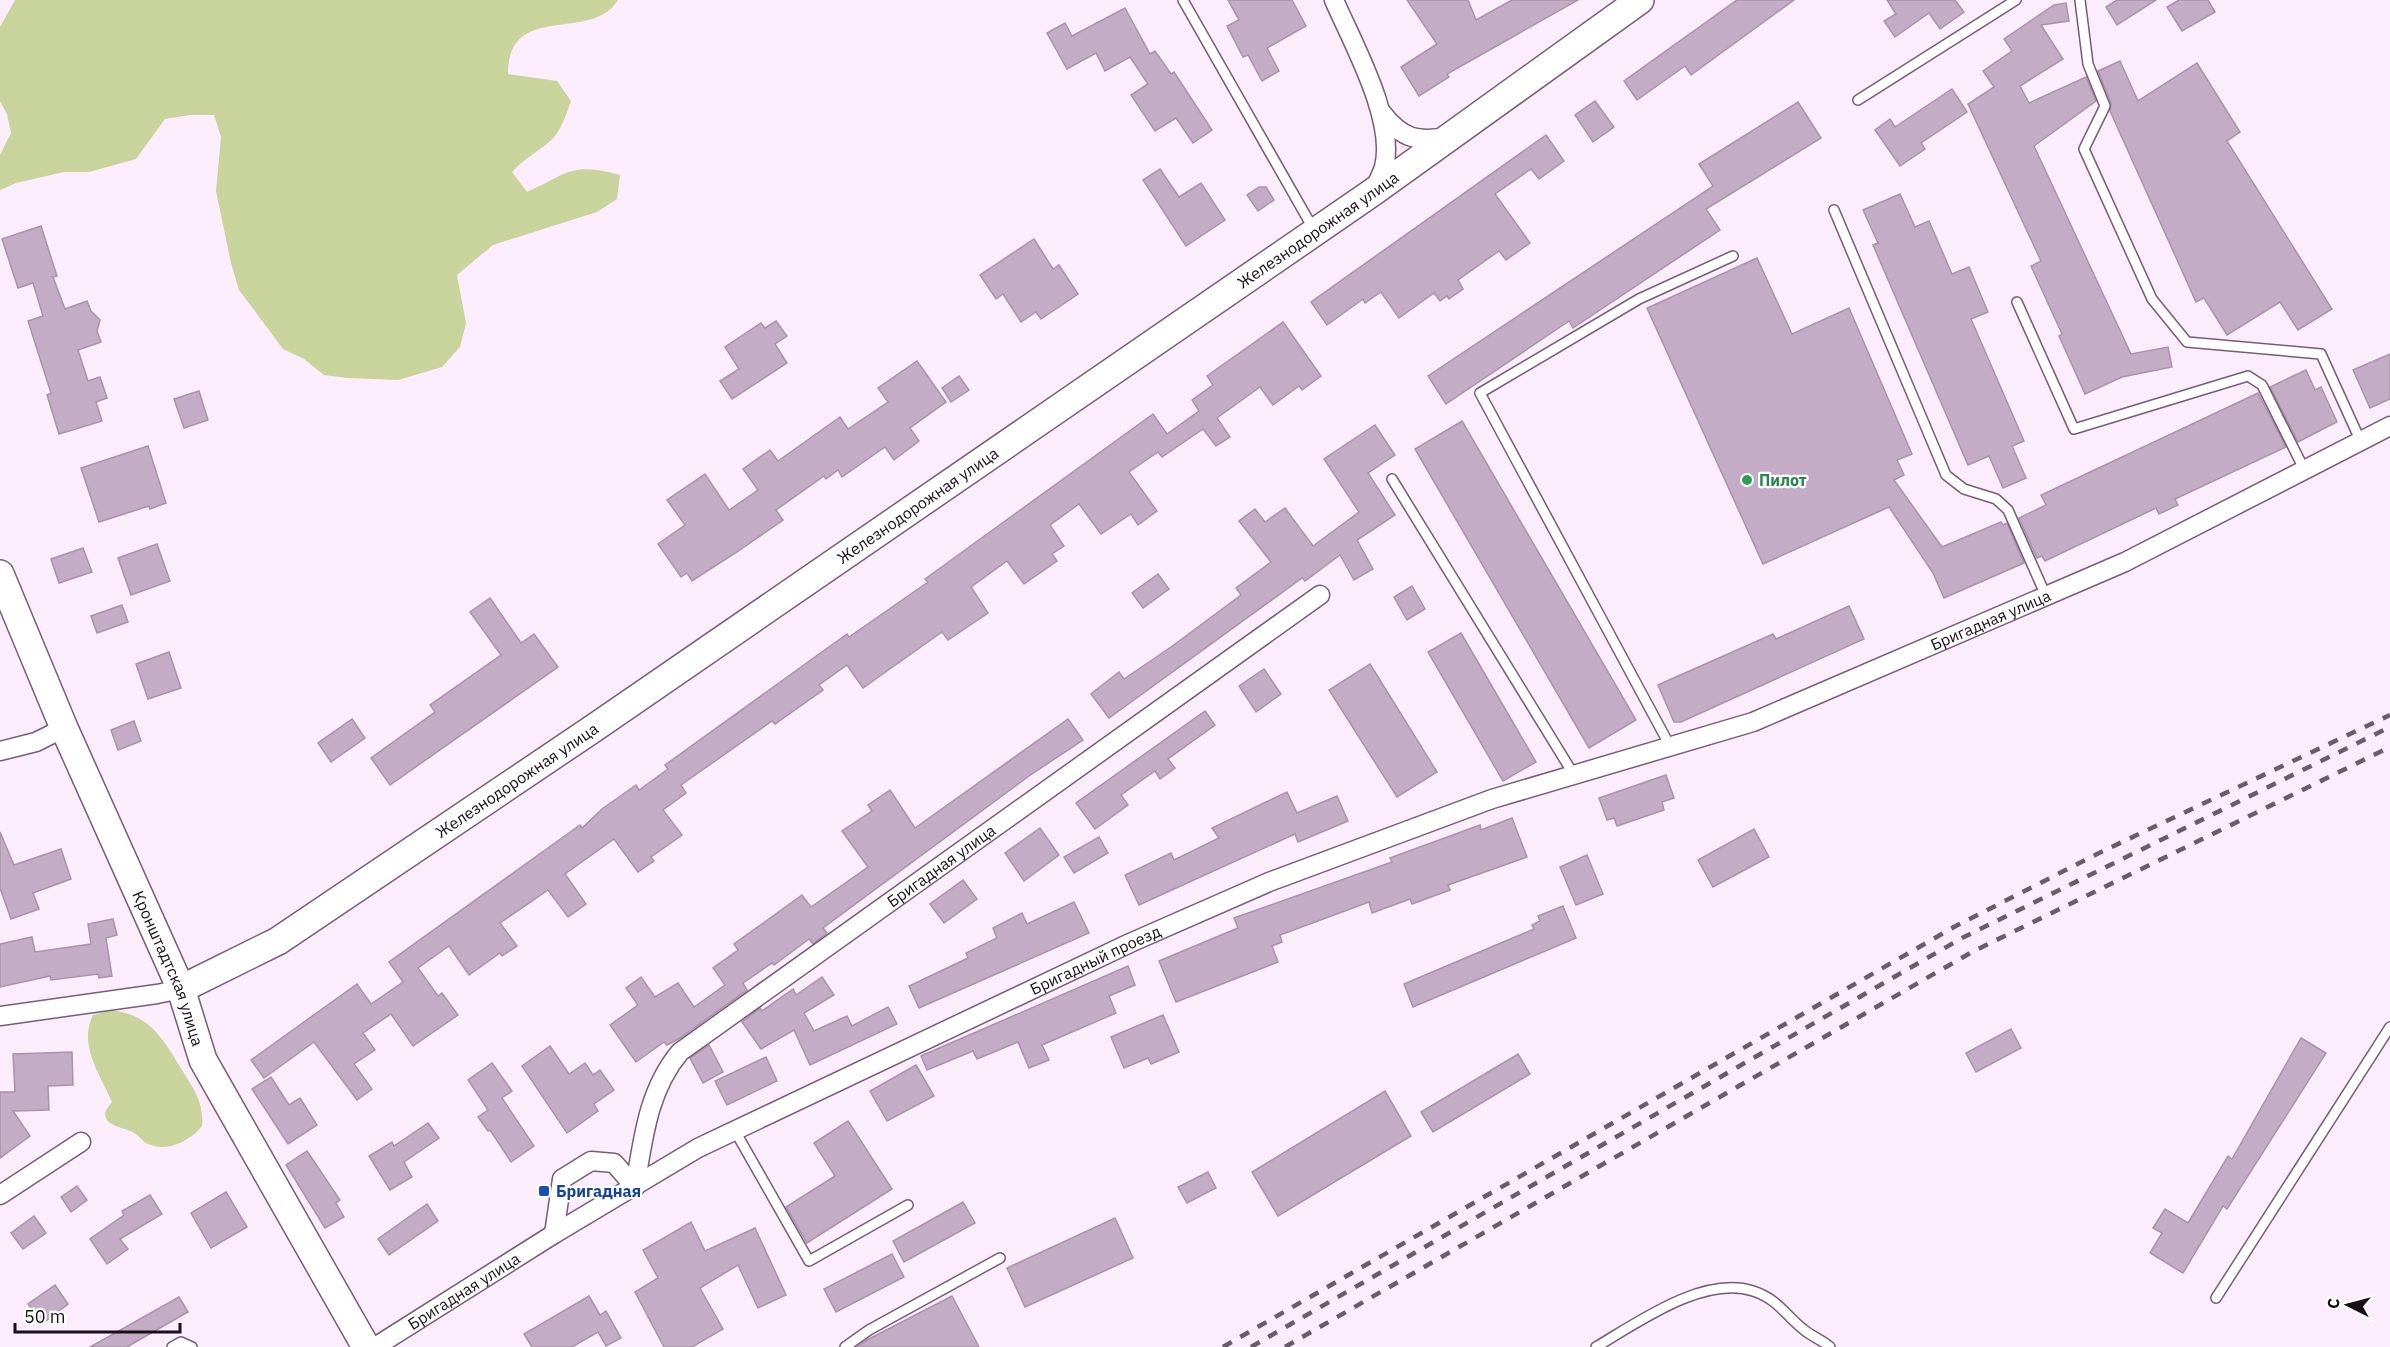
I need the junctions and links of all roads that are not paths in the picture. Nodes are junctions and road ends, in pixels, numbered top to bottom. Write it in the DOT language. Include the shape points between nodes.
graph roads {
  1 [pos="1183,0"];
  2 [pos="1334,0"];
  3 [pos="1640,0"];
  4 [pos="2016,0"];
  5 [pos="2080,0"];
  6 [pos="1858,100"];
  7 [pos="1382,113"];
  8 [pos="1451,137"];
  9 [pos="1373,192"];
  10 [pos="1834,210"];
  11 [pos="1315,232"];
  12 [pos="1733,256"];
  13 [pos="2017,302"];
  14 [pos="2390,426"];
  15 [pos="2361,442"];
  16 [pos="2305,471"];
  17 [pos="1392,479"];
  18 [pos="0,574"];
  19 [pos="1320,595"];
  20 [pos="2046,596"];
  21 [pos="64,728"];
  22 [pos="1671,746"];
  23 [pos="0,751"];
  24 [pos="1574,775"];
  25 [pos="181,989"];
  26 [pos="0,1016"];
  27 [pos="2390,1027"];
  28 [pos="735,1131"];
  29 [pos="81,1142"];
  30 [pos="635,1187"];
  31 [pos="0,1195"];
  32 [pos="908,1205"];
  33 [pos="554,1234"];
  34 [pos="1000,1258"];
  35 [pos="2216,1298"];
  36 [pos="172,1347"];
  37 [pos="192,1347"];
  38 [pos="366,1347"];
  39 [pos="375,1347"];
  40 [pos="845,1347"];
  41 [pos="1596,1347"];
  42 [pos="1830,1347"];
  1 -- 11 [label="lane"];
  2 -- 7 [label="street"];
  3 -- 8 [label="street, Железнодорожная улица"];
  4 -- 6 [label="lane"];
  5 -- 15 [label="lane" via="2088,64 2105,106 2085,149 2152,299 2187,342 2321,354"];
  7 -- 8 [label="street" via="1408,137"];
  7 -- 9 [label="street" via="1384,167"];
  8 -- 9 [label="street, Железнодорожная улица"];
  9 -- 11 [label="street, Железнодорожная улица"];
  10 -- 20 [label="lane" via="1946,475 1964,489 1996,499 2008,510"];
  11 -- 25 [label="street, Железнодорожная улица" via="278,941"];
  12 -- 22 [label="lane" via="1640,299 1480,393"];
  13 -- 16 [label="lane" via="2074,429 2248,376 2262,385"];
  14 -- 15 [label="street, Бригадная улица"];
  15 -- 16 [label="street, Бригадная улица"];
  16 -- 20 [label="street, Бригадная улица" via="2125,562"];
  17 -- 24 [label="lane"];
  18 -- 21 [label="street, Кронштадтская улица"];
  19 -- 30 [label="street, Бригадная улица" via="680,1052 664,1071 645,1123"];
  20 -- 22 [label="street, Бригадная улица" via="1753,722"];
  21 -- 23 [label="street" via="36,742"];
  21 -- 25 [label="street, Кронштадтская улица"];
  22 -- 24 [label="street, Бригадная улица"];
  24 -- 28 [label="street, Бригадный проезд" via="1492,799 1269,882 1130,943"];
  25 -- 26 [label="street"];
  25 -- 38 [label="street, Кронштадтская улица" via="203,1060"];
  27 -- 35 [label="lane"];
  28 -- 30 [label="street, Бригадный проезд" via="698,1148"];
  28 -- 32 [label="lane" via="809,1261"];
  29 -- 31 [label="street"];
  30 -- 33 [label="street, Бригадная улица"];
  30 -- 33 [label="street" via="614,1163 591,1161 562,1179"];
  33 -- 39 [label="street, Бригадная улица"];
  34 -- 40 [label="lane"];
  36 -- 37 [label="lane" via="181,1342"];
  41 -- 42 [label="lane" via="1667,1305 1716,1288 1752,1290 1778,1303 1802,1329"];
}
